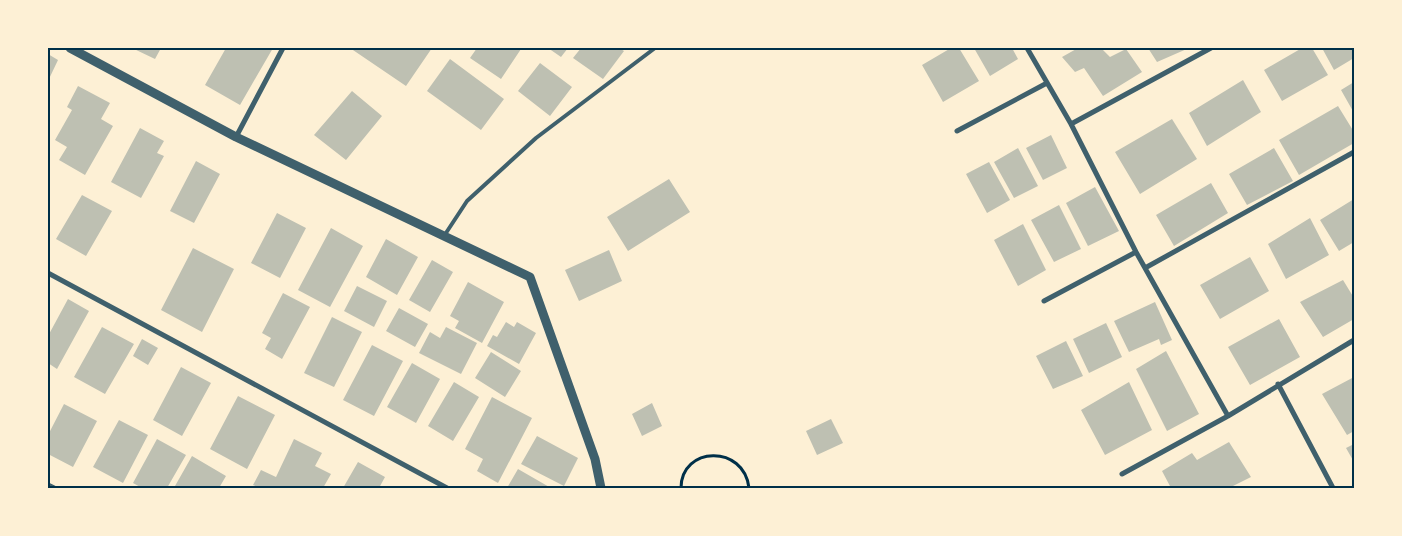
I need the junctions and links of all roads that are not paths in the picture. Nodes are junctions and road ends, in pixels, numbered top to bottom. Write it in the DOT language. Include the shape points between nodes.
graph roads {
  1 [pos="70,48"];
  2 [pos="283,48"];
  3 [pos="656,48"];
  4 [pos="1027,48"];
  5 [pos="1211,48"];
  6 [pos="1047,82"];
  7 [pos="1071,124"];
  8 [pos="957,131"];
  9 [pos="236,138"];
  10 [pos="1354,152"];
  11 [pos="444,236"];
  12 [pos="1136,252"];
  13 [pos="1145,268"];
  14 [pos="48,273"];
  15 [pos="1044,301"];
  16 [pos="1354,340"];
  17 [pos="1278,384"];
  18 [pos="1228,416"];
  19 [pos="1122,474"];
  20 [pos="48,485"];
  21 [pos="54,488"];
  22 [pos="447,488"];
  23 [pos="601,488"];
  24 [pos="1333,488"];
  1 -- 9 [label="street"];
  2 -- 9 [label="street"];
  3 -- 11 [label="lane" via="536,138 467,201"];
  4 -- 6 [label="street"];
  5 -- 7 [label="street"];
  6 -- 7 [label="street"];
  6 -- 8 [label="street"];
  7 -- 12 [label="street"];
  9 -- 11 [label="street"];
  10 -- 13 [label="street"];
  11 -- 23 [label="street" via="530,276 595,459"];
  12 -- 13 [label="street"];
  12 -- 15 [label="street"];
  13 -- 18 [label="street"];
  14 -- 22 [label="street"];
  16 -- 17 [label="street"];
  17 -- 18 [label="street"];
  17 -- 24 [label="street"];
  18 -- 19 [label="street"];
  20 -- 21 [label="street"];
}
